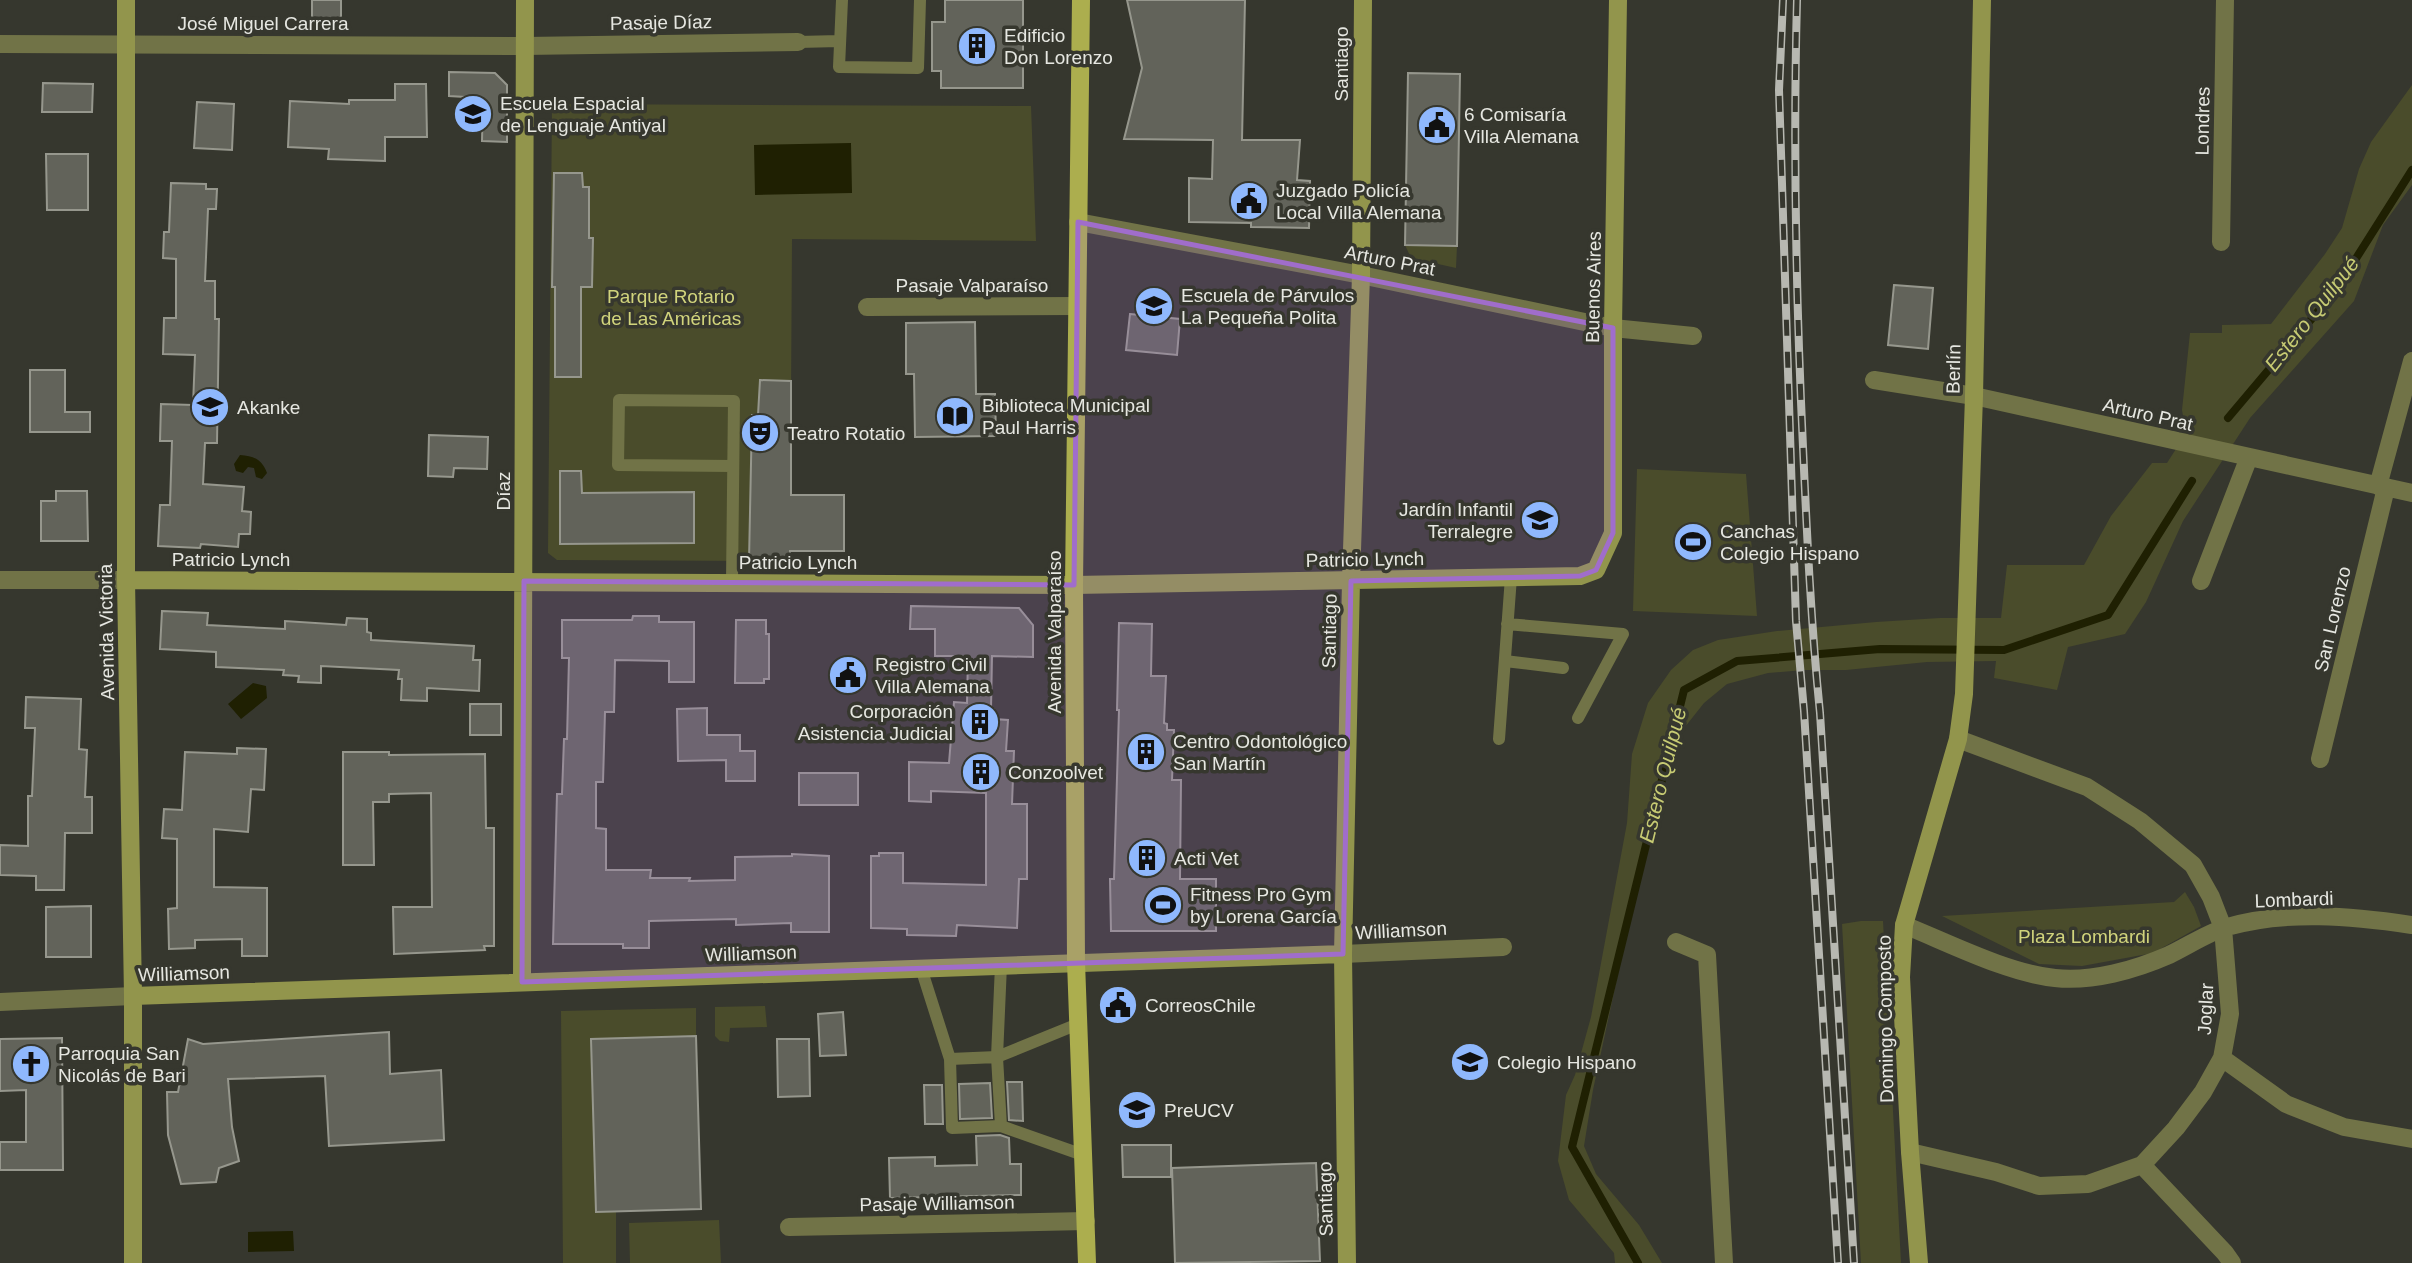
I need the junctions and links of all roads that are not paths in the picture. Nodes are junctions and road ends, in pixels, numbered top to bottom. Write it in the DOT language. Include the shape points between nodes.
graph roads {
  1 [pos="126,0"];
  2 [pos="525,0"];
  3 [pos="842,0"];
  4 [pos="920,0"];
  5 [pos="1081,0"];
  6 [pos="1363,0"];
  7 [pos="1618,0"];
  8 [pos="1982,0"];
  9 [pos="2225,0"];
  10 [pos="839,41"];
  11 [pos="798,42"];
  12 [pos="0,44"];
  13 [pos="127,44"];
  14 [pos="525,46"];
  15 [pos="1078,222"];
  16 [pos="2221,242"];
  17 [pos="1361,275"];
  18 [pos="1077,306"];
  19 [pos="867,307"];
  20 [pos="1613,328"];
  21 [pos="1693,337"];
  22 [pos="2412,361"];
  23 [pos="1874,380"];
  24 [pos="1974,396"];
  25 [pos="2241,455"];
  26 [pos="733,466"];
  27 [pos="2382,487"];
  28 [pos="2412,493"];
  29 [pos="1596,570"];
  30 [pos="1511,577"];
  31 [pos="0,580"];
  32 [pos="126,580"];
  33 [pos="2201,580"];
  34 [pos="524,581"];
  35 [pos="1351,581"];
  36 [pos="732,582"];
  37 [pos="1074,585"];
  38 [pos="1507,624"];
  39 [pos="1505,661"];
  40 [pos="1563,668"];
  41 [pos="1578,718"];
  42 [pos="1499,739"];
  43 [pos="1958,739"];
  44 [pos="2320,759"];
  45 [pos="1904,925"];
  46 [pos="2412,925"];
  47 [pos="2223,928"];
  48 [pos="1676,942"];
  49 [pos="1503,947"];
  50 [pos="1343,954"];
  51 [pos="1076,962"];
  52 [pos="1001,965"];
  53 [pos="921,968"];
  54 [pos="522,982"];
  55 [pos="133,996"];
  56 [pos="0,1002"];
  57 [pos="1078,1024"];
  58 [pos="997,1057"];
  59 [pos="2222,1058"];
  60 [pos="950,1059"];
  61 [pos="1001,1126"];
  62 [pos="2412,1139"];
  63 [pos="1910,1152"];
  64 [pos="1083,1155"];
  65 [pos="2142,1165"];
  66 [pos="1086,1221"];
  67 [pos="789,1227"];
  68 [pos="133,1263"];
  69 [pos="1087,1263"];
  70 [pos="1347,1263"];
  71 [pos="1724,1263"];
  72 [pos="1919,1263"];
  73 [pos="2231,1263"];
  1 -- 13 [label="street, Avenida Victoria"];
  2 -- 14 [label="street, Díaz"];
  3 -- 10 [label="lane"];
  4 -- 10 [label="lane" via="918,68 839,67"];
  5 -- 15 [label="main road, Avenida Valparaíso"];
  6 -- 17 [label="street, Santiago"];
  7 -- 20 [label="street, Buenos Aires"];
  8 -- 24 [label="street, Berlín"];
  9 -- 16 [label="street, Londres"];
  10 -- 11 [label="lane"];
  11 -- 14 [label="street, Pasaje Díaz"];
  12 -- 13 [label="street, José Miguel Carrera"];
  13 -- 14 [label="street, José Miguel Carrera"];
  13 -- 32 [label="street, Avenida Victoria"];
  14 -- 34 [label="street, Díaz"];
  15 -- 17 [label="street, Arturo Prat"];
  15 -- 18 [label="main road, Avenida Valparaíso"];
  17 -- 20 [label="street, Arturo Prat"];
  17 -- 35 [label="street, Santiago"];
  18 -- 19 [label="street, Pasaje Valparaíso"];
  18 -- 37 [label="main road, Avenida Valparaíso"];
  20 -- 21 [label="street, Arturo Prat"];
  20 -- 29 [label="street, Buenos Aires" via="1613,533"];
  22 -- 27 [label="street, San Lorenzo"];
  23 -- 24 [label="street, Arturo Prat"];
  24 -- 25 [label="street, Arturo Prat"];
  24 -- 43 [label="street, Berlín" via="1964,694"];
  25 -- 27 [label="street, Arturo Prat"];
  25 -- 33 [label="street"];
  26 -- 26 [label="lane" via="734,401 619,400 618,466"];
  26 -- 36 [label="lane"];
  27 -- 28 [label="street, Arturo Prat"];
  27 -- 44 [label="street, San Lorenzo"];
  29 -- 30 [label="street, Patricio Lynch" via="1580,576"];
  30 -- 35 [label="street, Patricio Lynch"];
  30 -- 38 [label="lane"];
  31 -- 32 [label="street, Patricio Lynch"];
  32 -- 34 [label="street, Patricio Lynch"];
  32 -- 55 [label="street, Avenida Victoria"];
  34 -- 36 [label="street, Patricio Lynch"];
  34 -- 54 [label="street, Díaz"];
  35 -- 37 [label="street, Patricio Lynch"];
  35 -- 50 [label="street, Santiago"];
  36 -- 37 [label="street, Patricio Lynch"];
  37 -- 51 [label="main road, Avenida Valparaíso"];
  38 -- 39 [label="lane"];
  38 -- 41 [label="lane" via="1623,634"];
  39 -- 40 [label="lane"];
  39 -- 42 [label="lane"];
  43 -- 45 [label="street, Domingo Composto"];
  43 -- 47 [label="street, Joglar" via="2087,787 2140,821 2193,866"];
  45 -- 47 [label="street, Lombardi" via="2021,972 2056,979 2130,969"];
  45 -- 63 [label="street, Domingo Composto" via="1901,977"];
  46 -- 47 [label="street, Lombardi" via="2315,917 2259,918"];
  47 -- 59 [label="street, Joglar" via="2230,1014"];
  48 -- 71 [label="street" via="1707,955"];
  49 -- 50 [label="street, Williamson"];
  50 -- 51 [label="street, Williamson"];
  50 -- 70 [label="street, Santiago"];
  51 -- 52 [label="street, Williamson"];
  51 -- 57 [label="main road, Avenida Valparaíso"];
  52 -- 53 [label="street, Williamson"];
  52 -- 58 [label="lane"];
  53 -- 54 [label="street, Williamson"];
  53 -- 60 [label="lane"];
  54 -- 55 [label="street, Williamson"];
  55 -- 56 [label="street, Williamson"];
  55 -- 68 [label="street, Avenida Victoria"];
  57 -- 58 [label="lane"];
  57 -- 64 [label="main road, Avenida Valparaíso"];
  58 -- 60 [label="lane"];
  58 -- 61 [label="lane"];
  59 -- 62 [label="street" via="2286,1104 2344,1126"];
  59 -- 65 [label="street, Joglar" via="2203,1092"];
  60 -- 61 [label="lane" via="952,1128"];
  61 -- 64 [label="lane"];
  63 -- 65 [label="street, Joglar" via="2039,1186 2088,1184"];
  63 -- 72 [label="street, Domingo Composto"];
  64 -- 66 [label="main road, Avenida Valparaíso"];
  65 -- 73 [label="street"];
  66 -- 67 [label="street, Pasaje Williamson"];
  66 -- 69 [label="main road, Avenida Valparaíso"];
}
